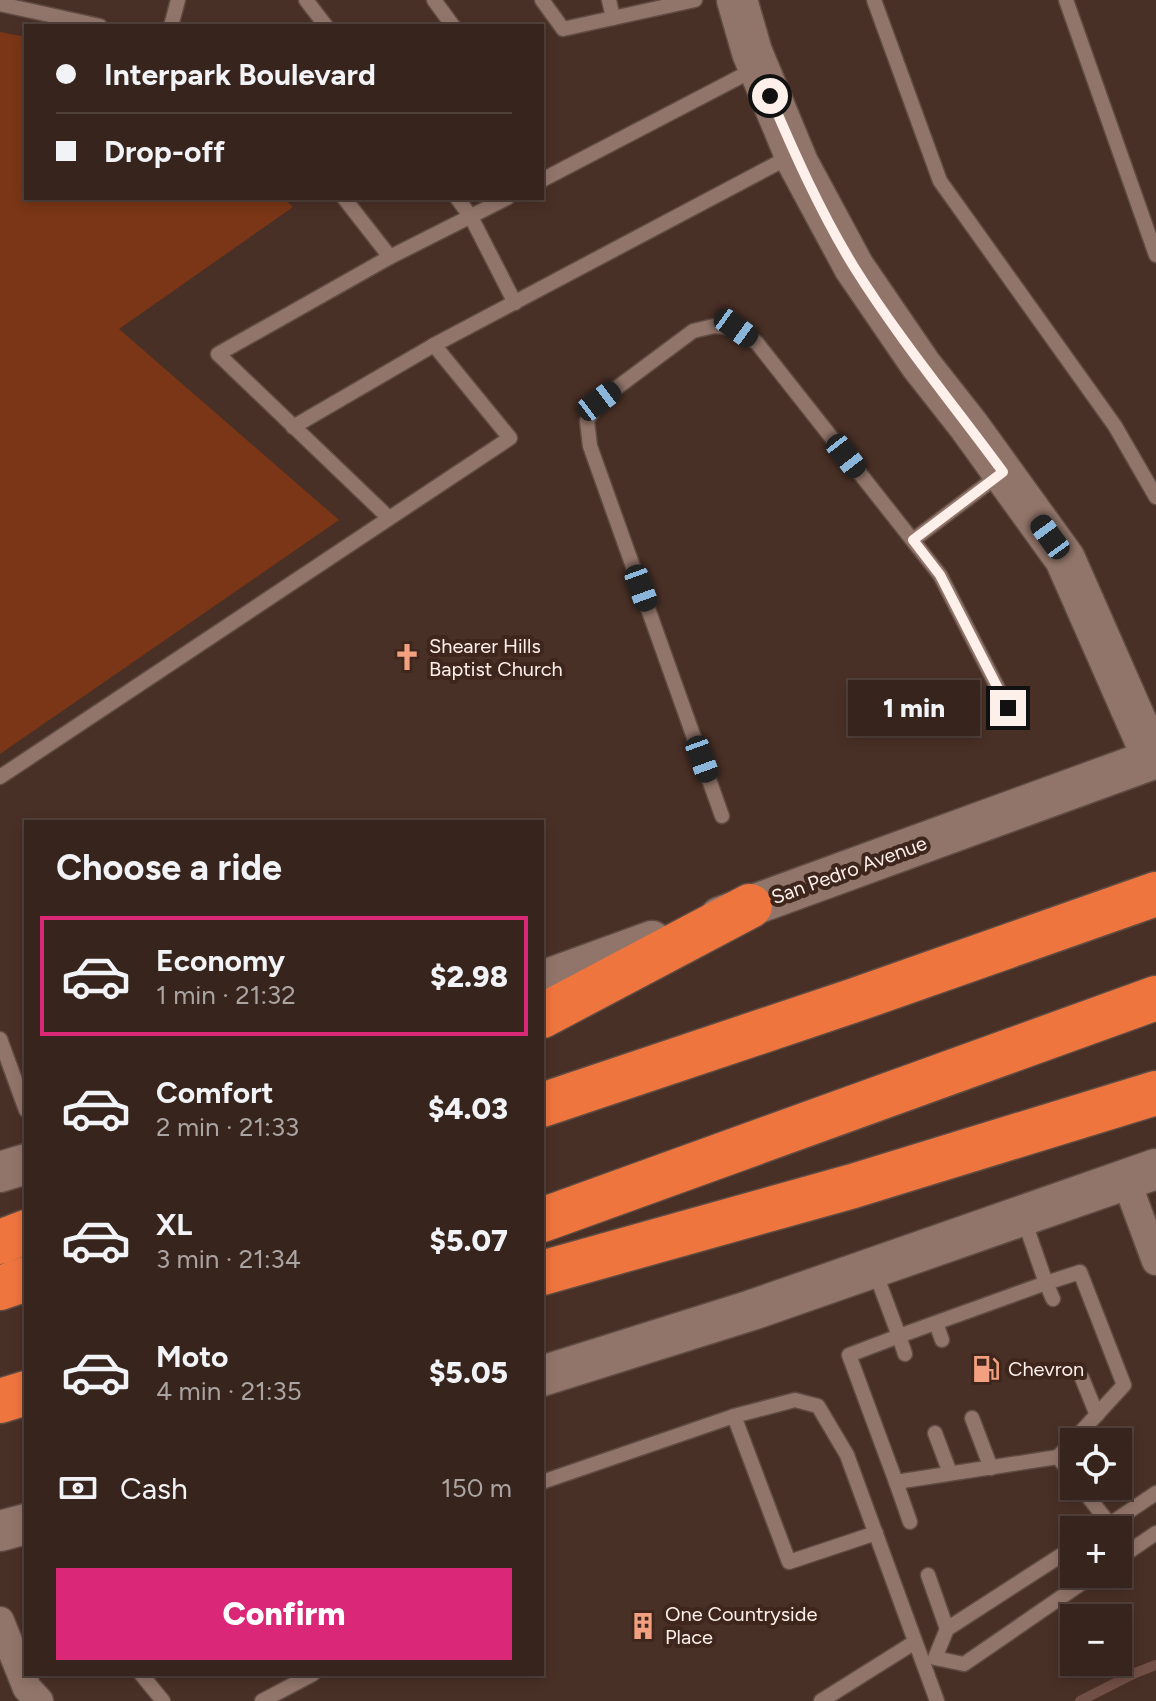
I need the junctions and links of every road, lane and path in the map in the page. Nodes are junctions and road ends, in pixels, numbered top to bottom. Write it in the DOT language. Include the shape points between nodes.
graph roads {
  1 [pos="178,0"];
  2 [pos="306,0"];
  3 [pos="434,0"];
  4 [pos="542,0"];
  5 [pos="609,0"];
  6 [pos="695,0"];
  7 [pos="737,0"];
  8 [pos="874,0"];
  9 [pos="1066,0"];
  10 [pos="0,4"];
  11 [pos="613,18"];
  12 [pos="91,24"];
  13 [pos="172,24"];
  14 [pos="324,24"];
  15 [pos="452,24"];
  16 [pos="758,67"];
  17 [pos="794,154"];
  18 [pos="544,179"];
  19 [pos="346,200"];
  20 [pos="458,200"];
  21 [pos="503,200"];
  22 [pos="471,217"];
  23 [pos="1156,255"];
  24 [pos="390,257"];
  25 [pos="515,303"];
  26 [pos="434,345"];
  27 [pos="293,427"];
  28 [pos="1003,472"];
  29 [pos="1156,497"];
  30 [pos="389,518"];
  31 [pos="913,540"];
  32 [pos="1008,708"];
  33 [pos="1155,758"];
  34 [pos="0,777"];
  35 [pos="722,816"];
  36 [pos="1156,894"];
  37 [pos="750,906"];
  38 [pos="544,980"];
  39 [pos="1156,998"];
  40 [pos="544,1015"];
  41 [pos="0,1039"];
  42 [pos="1156,1093"];
  43 [pos="544,1104"];
  44 [pos="24,1105"];
  45 [pos="24,1165"];
  46 [pos="0,1172"];
  47 [pos="1141,1174"];
  48 [pos="1023,1217"];
  49 [pos="544,1219"];
  50 [pos="24,1233"];
  51 [pos="0,1242"];
  52 [pos="1156,1261"];
  53 [pos="874,1269"];
  54 [pos="544,1272"];
  55 [pos="24,1280"];
  56 [pos="1046,1283"];
  57 [pos="0,1288"];
  58 [pos="1053,1299"];
  59 [pos="936,1323"];
  60 [pos="899,1336"];
  61 [pos="942,1340"];
  62 [pos="905,1354"];
  63 [pos="544,1375"];
  64 [pos="1082,1378"];
  65 [pos="24,1394"];
  66 [pos="0,1401"];
  67 [pos="1097,1415"];
  68 [pos="734,1416"];
  69 [pos="972,1418"];
  70 [pos="935,1433"];
  71 [pos="1058,1457"];
  72 [pos="1060,1460"];
  73 [pos="991,1468"];
  74 [pos="950,1473"];
  75 [pos="544,1481"];
  76 [pos="896,1482"];
  77 [pos="1156,1493"];
  78 [pos="1128,1516"];
  79 [pos="910,1522"];
  80 [pos="24,1525"];
  81 [pos="0,1531"];
  82 [pos="876,1533"];
  83 [pos="1156,1533"];
  84 [pos="1132,1549"];
  85 [pos="1060,1556"];
  86 [pos="928,1575"];
  87 [pos="1075,1588"];
  88 [pos="0,1621"];
  89 [pos="947,1629"];
  90 [pos="915,1642"];
  91 [pos="930,1662"];
  92 [pos="143,1676"];
  93 [pos="309,1676"];
  94 [pos="39,1701"];
  95 [pos="163,1701"];
  96 [pos="262,1701"];
  97 [pos="821,1701"];
  98 [pos="937,1701"];
  1 -- 13 [label="lane"];
  2 -- 14 [label="lane"];
  3 -- 15 [label="lane"];
  4 -- 11 [label="lane" via="563,29"];
  5 -- 11 [label="lane"];
  6 -- 11 [label="lane"];
  7 -- 16 [label="main road"];
  8 -- 29 [label="lane" via="940,181 1115,426"];
  9 -- 23 [label="lane"];
  10 -- 12 [label="lane"];
  16 -- 17 [label="main road"];
  16 -- 18 [label="lane"];
  17 -- 25 [label="lane"];
  17 -- 28 [label="main road" via="854,267"];
  19 -- 24 [label="lane"];
  20 -- 22 [label="lane"];
  21 -- 22 [label="lane"];
  22 -- 24 [label="lane"];
  22 -- 25 [label="lane"];
  24 -- 27 [label="lane" via="218,354"];
  25 -- 26 [label="lane"];
  26 -- 27 [label="lane"];
  26 -- 30 [label="lane" via="510,438"];
  27 -- 30 [label="lane"];
  28 -- 31 [label="lane"];
  28 -- 33 [label="main road" via="1065,559"];
  30 -- 34 [label="lane"];
  31 -- 32 [label="lane" via="940,575"];
  31 -- 35 [label="lane" via="757,343 736,328 693,331 599,401 587,421 590,446"];
  33 -- 37 [label="main road, San Pedro Avenue"];
  36 -- 43 [label="highway"];
  37 -- 38 [label="main road, San Pedro Avenue"];
  37 -- 40 [label="highway"];
  39 -- 49 [label="highway"];
  41 -- 44 [label="lane"];
  42 -- 54 [label="highway"];
  45 -- 46 [label="main road"];
  47 -- 48 [label="main road"];
  47 -- 52 [label="street"];
  48 -- 53 [label="main road"];
  48 -- 56 [label="lane"];
  50 -- 51 [label="highway"];
  53 -- 60 [label="lane"];
  53 -- 63 [label="main road"];
  55 -- 57 [label="highway"];
  56 -- 58 [label="lane"];
  56 -- 59 [label="lane"];
  56 -- 67 [label="lane" via="1080,1272 1124,1385"];
  59 -- 60 [label="lane"];
  59 -- 61 [label="lane"];
  60 -- 62 [label="lane"];
  60 -- 76 [label="lane" via="849,1355"];
  64 -- 67 [label="lane"];
  65 -- 66 [label="highway"];
  67 -- 71 [label="lane"];
  68 -- 75 [label="lane"];
  68 -- 82 [label="lane" via="795,1400 818,1406 847,1455"];
  68 -- 82 [label="lane" via="789,1562"];
  69 -- 73 [label="lane"];
  70 -- 74 [label="lane"];
  71 -- 72 [label="lane"];
  71 -- 73 [label="lane"];
  73 -- 74 [label="lane"];
  74 -- 76 [label="lane"];
  76 -- 79 [label="lane"];
  77 -- 78 [label="lane"];
  80 -- 81 [label="main road"];
  82 -- 90 [label="lane"];
  83 -- 84 [label="lane"];
  85 -- 89 [label="lane"];
  86 -- 89 [label="lane"];
  87 -- 91 [label="lane" via="964,1664"];
  88 -- 94 [label="street" via="27,1688"];
  89 -- 91 [label="lane"];
  90 -- 91 [label="lane"];
  90 -- 97 [label="lane"];
  91 -- 98 [label="lane"];
  92 -- 95 [label="lane"];
  93 -- 96 [label="lane"];
}
